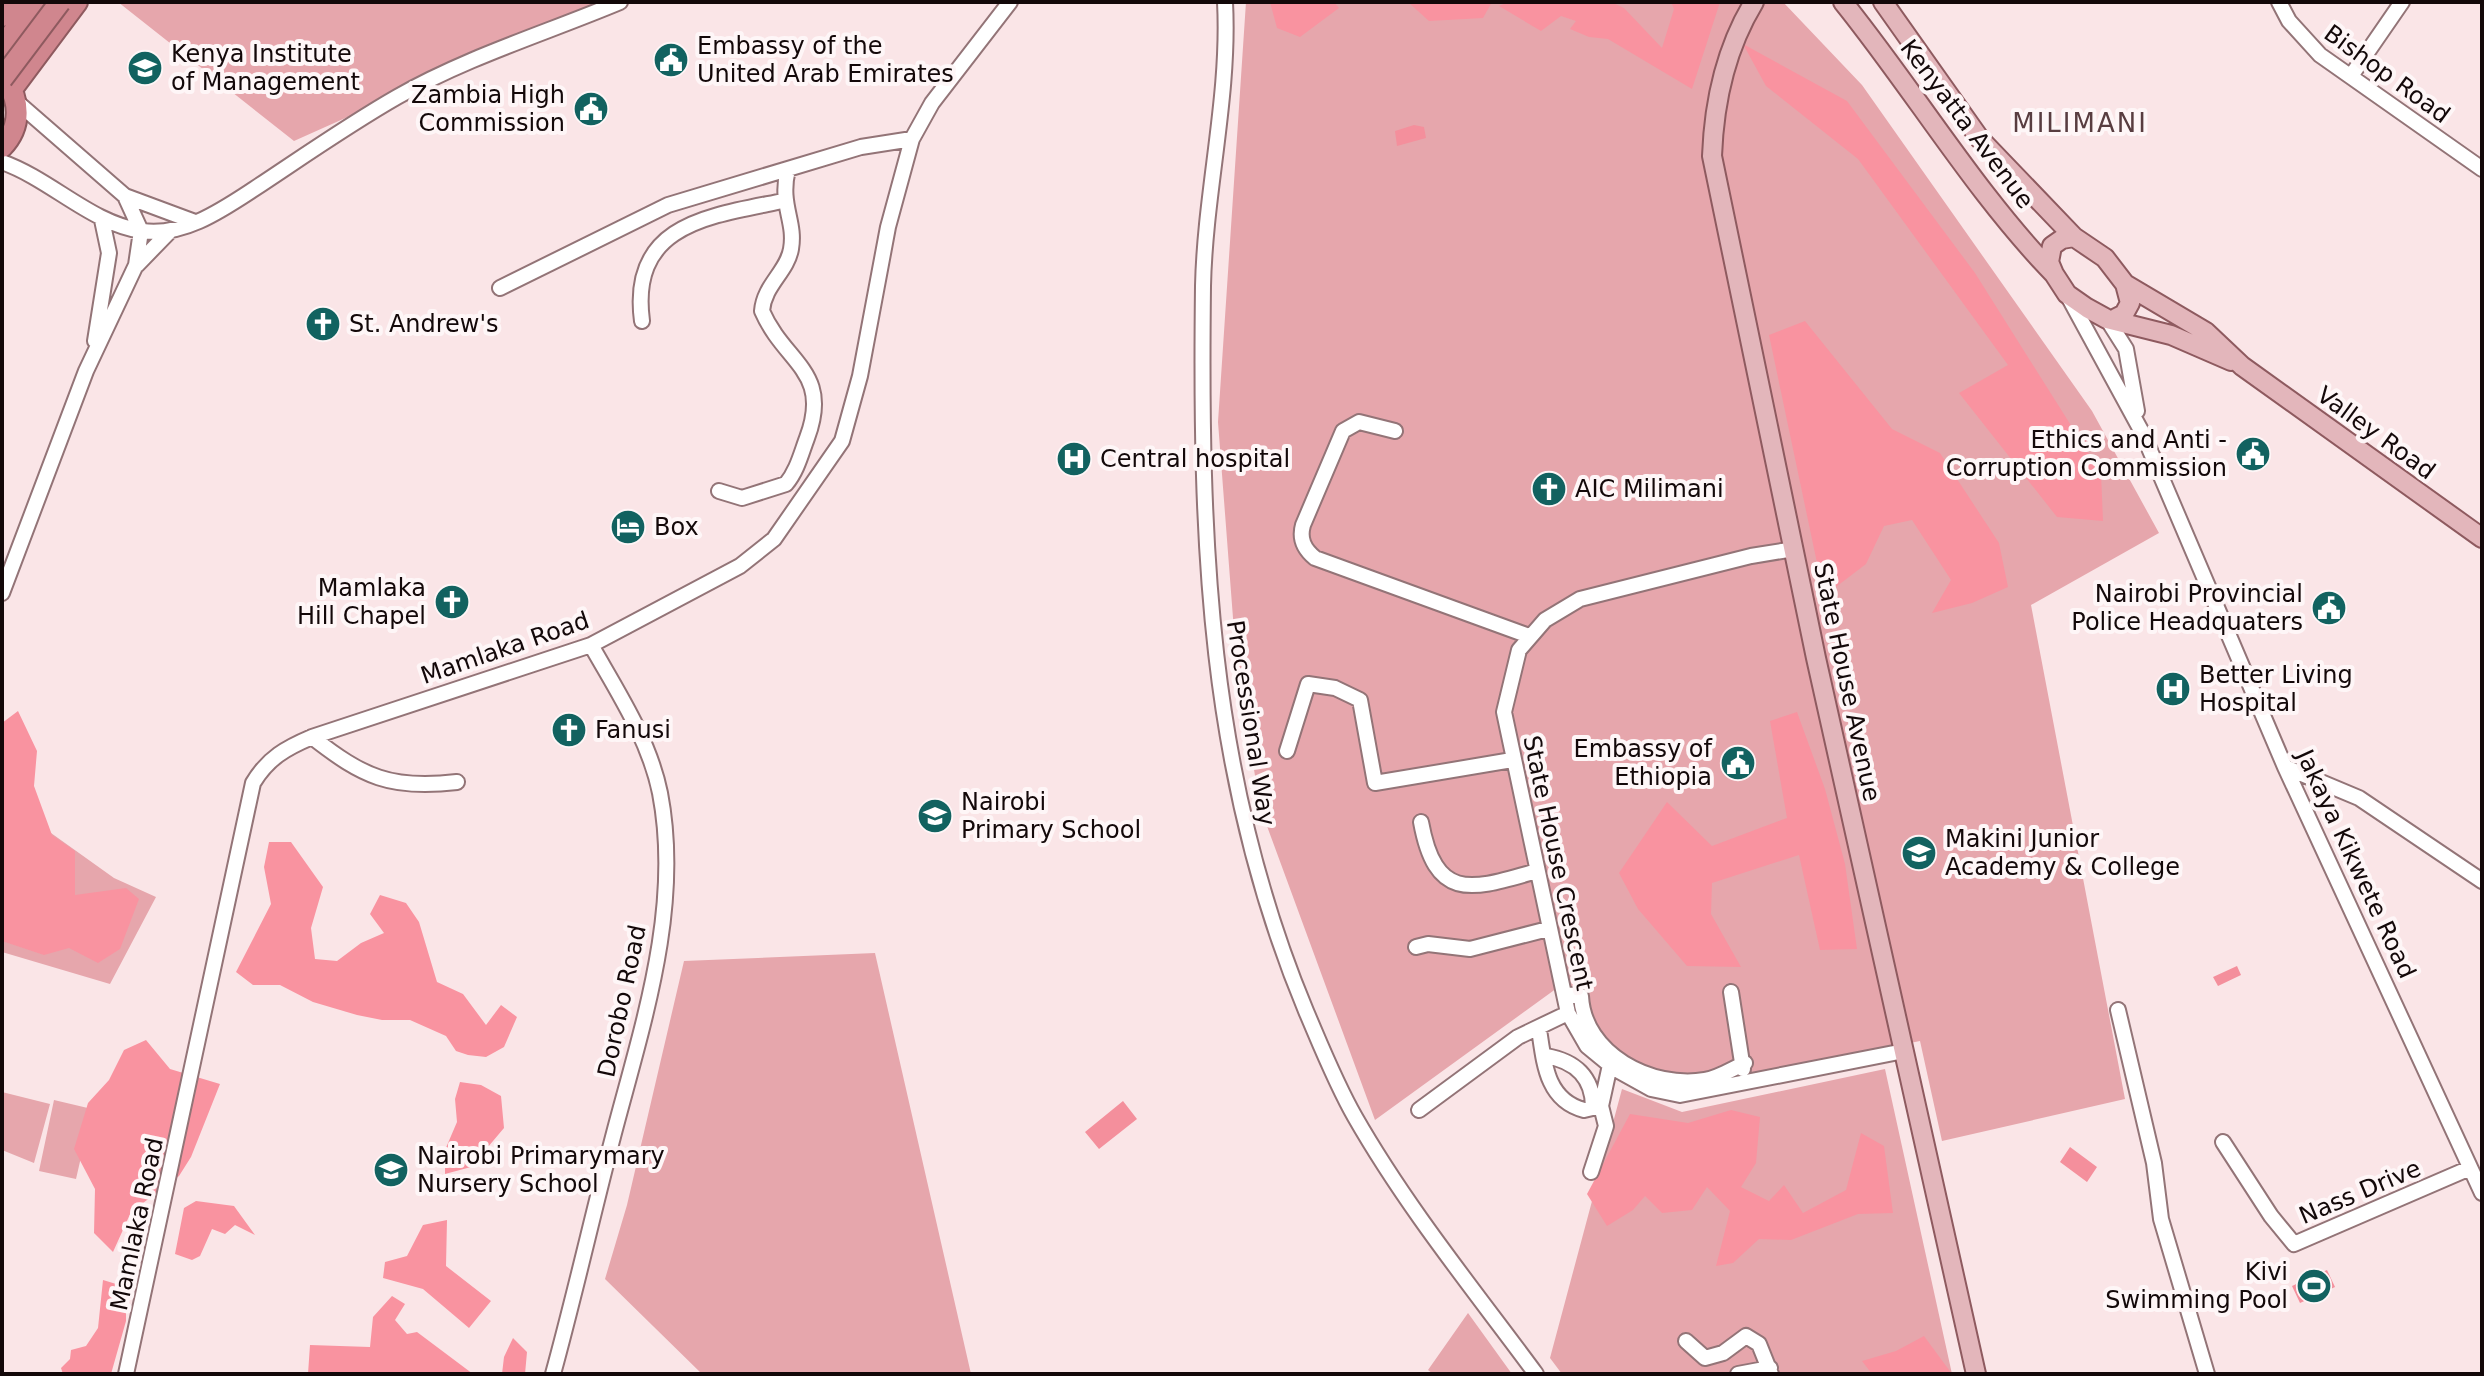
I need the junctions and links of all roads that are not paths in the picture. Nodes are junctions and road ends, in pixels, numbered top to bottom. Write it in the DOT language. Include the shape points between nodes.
graph roads {
  1 [pos="13,2"];
  2 [pos="36,2"];
  3 [pos="60,2"];
  4 [pos="77,2"];
  5 [pos="620,2"];
  6 [pos="1010,2"];
  7 [pos="1225,2"];
  8 [pos="1754,2"];
  9 [pos="1843,2"];
  10 [pos="1883,2"];
  11 [pos="2279,2"];
  12 [pos="2402,2"];
  13 [pos="2,16"];
  14 [pos="2,47"];
  15 [pos="2351,76"];
  16 [pos="7,88"];
  17 [pos="1949,96"];
  18 [pos="1927,111"];
  19 [pos="912,139"];
  20 [pos="2,147"];
  21 [pos="2,162"];
  22 [pos="788,169"];
  23 [pos="2482,169"];
  24 [pos="125,196"];
  25 [pos="783,201"];
  26 [pos="102,220"];
  27 [pos="195,222"];
  28 [pos="141,231"];
  29 [pos="170,231"];
  30 [pos="2074,237"];
  31 [pos="136,265"];
  32 [pos="2054,274"];
  33 [pos="2125,284"];
  34 [pos="500,288"];
  35 [pos="2067,294"];
  36 [pos="2112,318"];
  37 [pos="642,321"];
  38 [pos="91,361"];
  39 [pos="2242,366"];
  40 [pos="1395,431"];
  41 [pos="2143,434"];
  42 [pos="719,491"];
  43 [pos="2482,538"];
  44 [pos="1794,549"];
  45 [pos="2,593"];
  46 [pos="1529,636"];
  47 [pos="591,645"];
  48 [pos="312,737"];
  49 [pos="1287,751"];
  50 [pos="1512,760"];
  51 [pos="2285,767"];
  52 [pos="457,782"];
  53 [pos="1421,822"];
  54 [pos="1537,871"];
  55 [pos="2482,881"];
  56 [pos="1548,929"];
  57 [pos="1416,947"];
  58 [pos="1731,992"];
  59 [pos="1564,994"];
  60 [pos="2118,1010"];
  61 [pos="1568,1013"];
  62 [pos="1539,1029"];
  63 [pos="1904,1051"];
  64 [pos="1546,1056"];
  65 [pos="1745,1063"];
  66 [pos="1610,1065"];
  67 [pos="1739,1085"];
  68 [pos="1597,1106"];
  69 [pos="1419,1110"];
  70 [pos="2223,1142"];
  71 [pos="2470,1168"];
  72 [pos="1591,1172"];
  73 [pos="2482,1193"];
  74 [pos="1686,1341"];
  75 [pos="1771,1371"];
  76 [pos="126,1374"];
  77 [pos="553,1374"];
  78 [pos="1536,1374"];
  79 [pos="1738,1374"];
  80 [pos="1976,1374"];
  81 [pos="2207,1374"];
  1 -- 13 [label="highway"];
  2 -- 14 [label="highway"];
  3 -- 16 [label="highway, bridge"];
  4 -- 16 [label="highway"];
  5 -- 27 [label="street" via="399,96"];
  6 -- 19 [label="street, Mamlaka Road" via="932,103"];
  7 -- 78 [label="street, Processional Way" via="1225,78 1203,281 1202,440 1210,613 1241,816 1283,955 1353,1115"];
  8 -- 44 [label="main road, State House Avenue" via="1730,45 1712,156"];
  9 -- 18 [label="main road, Kenyatta Avenue"];
  10 -- 17 [label="main road, Kenyatta Avenue"];
  11 -- 15 [label="street, Bishop Road" via="2303,39"];
  12 -- 15 [label="street"];
  15 -- 23 [label="street, Bishop Road"];
  16 -- 20 [label="highway" via="14,129"];
  16 -- 24 [label="street"];
  17 -- 18 [label="main road"];
  17 -- 30 [label="main road, Kenyatta Avenue" via="1980,139"];
  18 -- 32 [label="main road, Kenyatta Avenue"];
  19 -- 22 [label="street" via="861,147"];
  19 -- 47 [label="street, Mamlaka Road" via="888,227 857,389 832,459 762,551"];
  21 -- 26 [label="street" via="51,185"];
  22 -- 25 [label="street"];
  22 -- 34 [label="street" via="668,205"];
  24 -- 27 [label="street"];
  24 -- 28 [label="street"];
  25 -- 37 [label="street" via="708,216 666,241 640,276"];
  25 -- 42 [label="street" via="791,249 765,295 762,311 807,376 816,397 815,417 786,484 742,498"];
  26 -- 28 [label="street"];
  26 -- 38 [label="street" via="109,253"];
  27 -- 29 [label="street"];
  28 -- 29 [label="street"];
  28 -- 31 [label="street"];
  29 -- 31 [label="street"];
  30 -- 32 [label="main road" via="2052,246 2049,262"];
  30 -- 33 [label="main road, Kenyatta Avenue" via="2105,258"];
  31 -- 38 [label="street"];
  32 -- 35 [label="main road, Kenyatta Avenue"];
  33 -- 36 [label="main road" via="2130,303 2124,314"];
  33 -- 39 [label="main road, Valley Road" via="2195,325"];
  35 -- 36 [label="main road, Valley Road"];
  35 -- 41 [label="street, Jakaya Kikwete Road"];
  36 -- 39 [label="main road, Valley Road" via="2171,335"];
  36 -- 41 [label="street" via="2126,349"];
  38 -- 45 [label="street"];
  39 -- 43 [label="main road, Valley Road"];
  40 -- 46 [label="street" via="1359,422 1343,431 1303,525 1306,549 1315,558"];
  41 -- 51 [label="street, Jakaya Kikwete Road"];
  44 -- 46 [label="street, State House Crescent" via="1580,599"];
  44 -- 63 [label="main road, State House Avenue"];
  46 -- 50 [label="street, State House Crescent" via="1519,650 1504,712"];
  47 -- 48 [label="street, Mamlaka Road"];
  47 -- 77 [label="street, Dorobo Road" via="654,769 666,836 666,875 642,1035"];
  48 -- 52 [label="street" via="352,768 374,777 426,786"];
  48 -- 76 [label="street, Mamlaka Road" via="279,752 253,783"];
  49 -- 50 [label="street" via="1308,684 1335,688 1360,700 1375,783"];
  50 -- 54 [label="street, State House Crescent"];
  51 -- 55 [label="street" via="2359,798"];
  51 -- 71 [label="street, Jakaya Kikwete Road"];
  53 -- 54 [label="street" via="1434,868 1455,883 1482,886"];
  54 -- 56 [label="street, State House Crescent"];
  56 -- 57 [label="street" via="1470,949"];
  56 -- 59 [label="street, State House Crescent"];
  58 -- 65 [label="street"];
  59 -- 61 [label="street, State House Crescent"];
  59 -- 65 [label="street" via="1581,996 1583,1018 1614,1059 1658,1078 1707,1080"];
  60 -- 81 [label="street" via="2154,1163 2161,1219"];
  61 -- 62 [label="street"];
  61 -- 66 [label="street, State House Crescent" via="1587,1046"];
  62 -- 64 [label="street"];
  62 -- 69 [label="street" via="1518,1037"];
  63 -- 67 [label="street, State House Crescent"];
  63 -- 80 [label="main road, State House Avenue"];
  64 -- 68 [label="street" via="1576,1066"];
  64 -- 68 [label="street" via="1547,1076 1558,1096 1575,1108"];
  65 -- 67 [label="street"];
  66 -- 67 [label="street, State House Crescent" via="1651,1089 1680,1095"];
  66 -- 68 [label="street"];
  68 -- 72 [label="street" via="1606,1126"];
  70 -- 71 [label="street, Nass Drive" via="2294,1244"];
  71 -- 73 [label="street, Jakaya Kikwete Road"];
  74 -- 75 [label="street" via="1705,1358 1723,1353 1746,1336 1759,1344"];
  75 -- 79 [label="street"];
}
